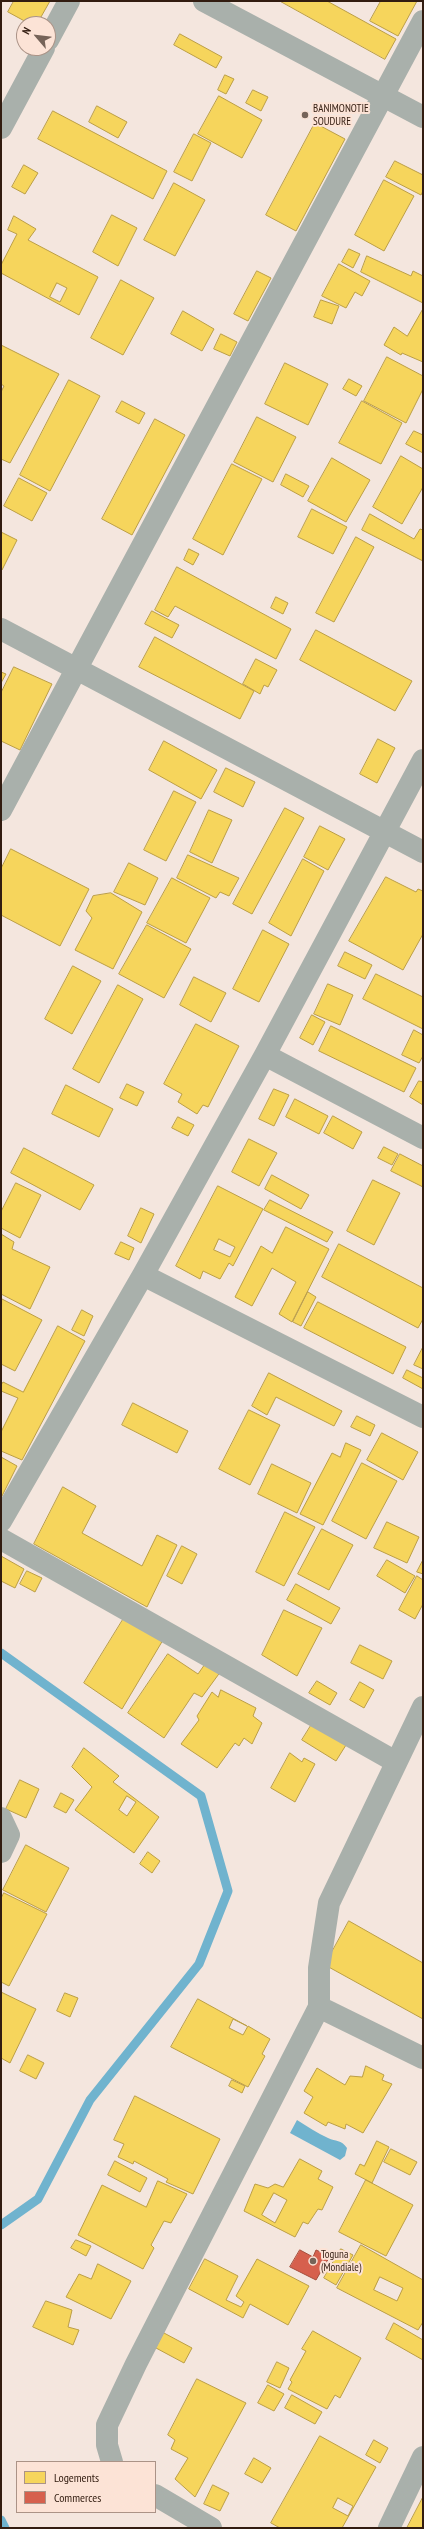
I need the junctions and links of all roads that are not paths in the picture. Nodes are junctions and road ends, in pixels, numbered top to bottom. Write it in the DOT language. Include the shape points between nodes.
graph roads {
  1 [pos="69,1"];
  2 [pos="204,1"];
  3 [pos="423,21"];
  4 [pos="56,25"];
  5 [pos="40,56"];
  6 [pos="383,96"];
  7 [pos="423,117"];
  8 [pos="1,128"];
  9 [pos="1,629"];
  10 [pos="77,670"];
  11 [pos="423,760"];
  12 [pos="1,810"];
  13 [pos="384,832"];
  14 [pos="423,852"];
  15 [pos="265,1055"];
  16 [pos="423,1138"];
  17 [pos="143,1275"];
  18 [pos="423,1417"];
  19 [pos="1,1521"];
  20 [pos="1,1539"];
  21 [pos="423,1707"];
  22 [pos="396,1762"];
  23 [pos="1,1818"];
  24 [pos="1,1852"];
  25 [pos="319,2007"];
  26 [pos="423,2058"];
  27 [pos="423,2456"];
  28 [pos="112,2461"];
  29 [pos="156,2496"];
  30 [pos="211,2528"];
  31 [pos="389,2528"];
  1 -- 4 [label="street"];
  2 -- 6 [label="street"];
  3 -- 6 [label="street"];
  5 -- 8 [label="street"];
  6 -- 7 [label="street"];
  6 -- 10 [label="street"];
  9 -- 10 [label="street"];
  10 -- 12 [label="street"];
  10 -- 13 [label="street"];
  11 -- 13 [label="street"];
  13 -- 14 [label="street"];
  13 -- 15 [label="street"];
  15 -- 16 [label="street"];
  15 -- 17 [label="street"];
  17 -- 18 [label="street"];
  17 -- 19 [label="street"];
  20 -- 22 [label="street"];
  21 -- 22 [label="street"];
  22 -- 25 [label="street" via="329,1903 319,1968"];
  23 -- 24 [label="street" via="9,1835"];
  25 -- 26 [label="street"];
  25 -- 28 [label="street" via="136,2364 108,2425 107,2445"];
  27 -- 31 [label="street"];
  29 -- 30 [label="street"];
}
